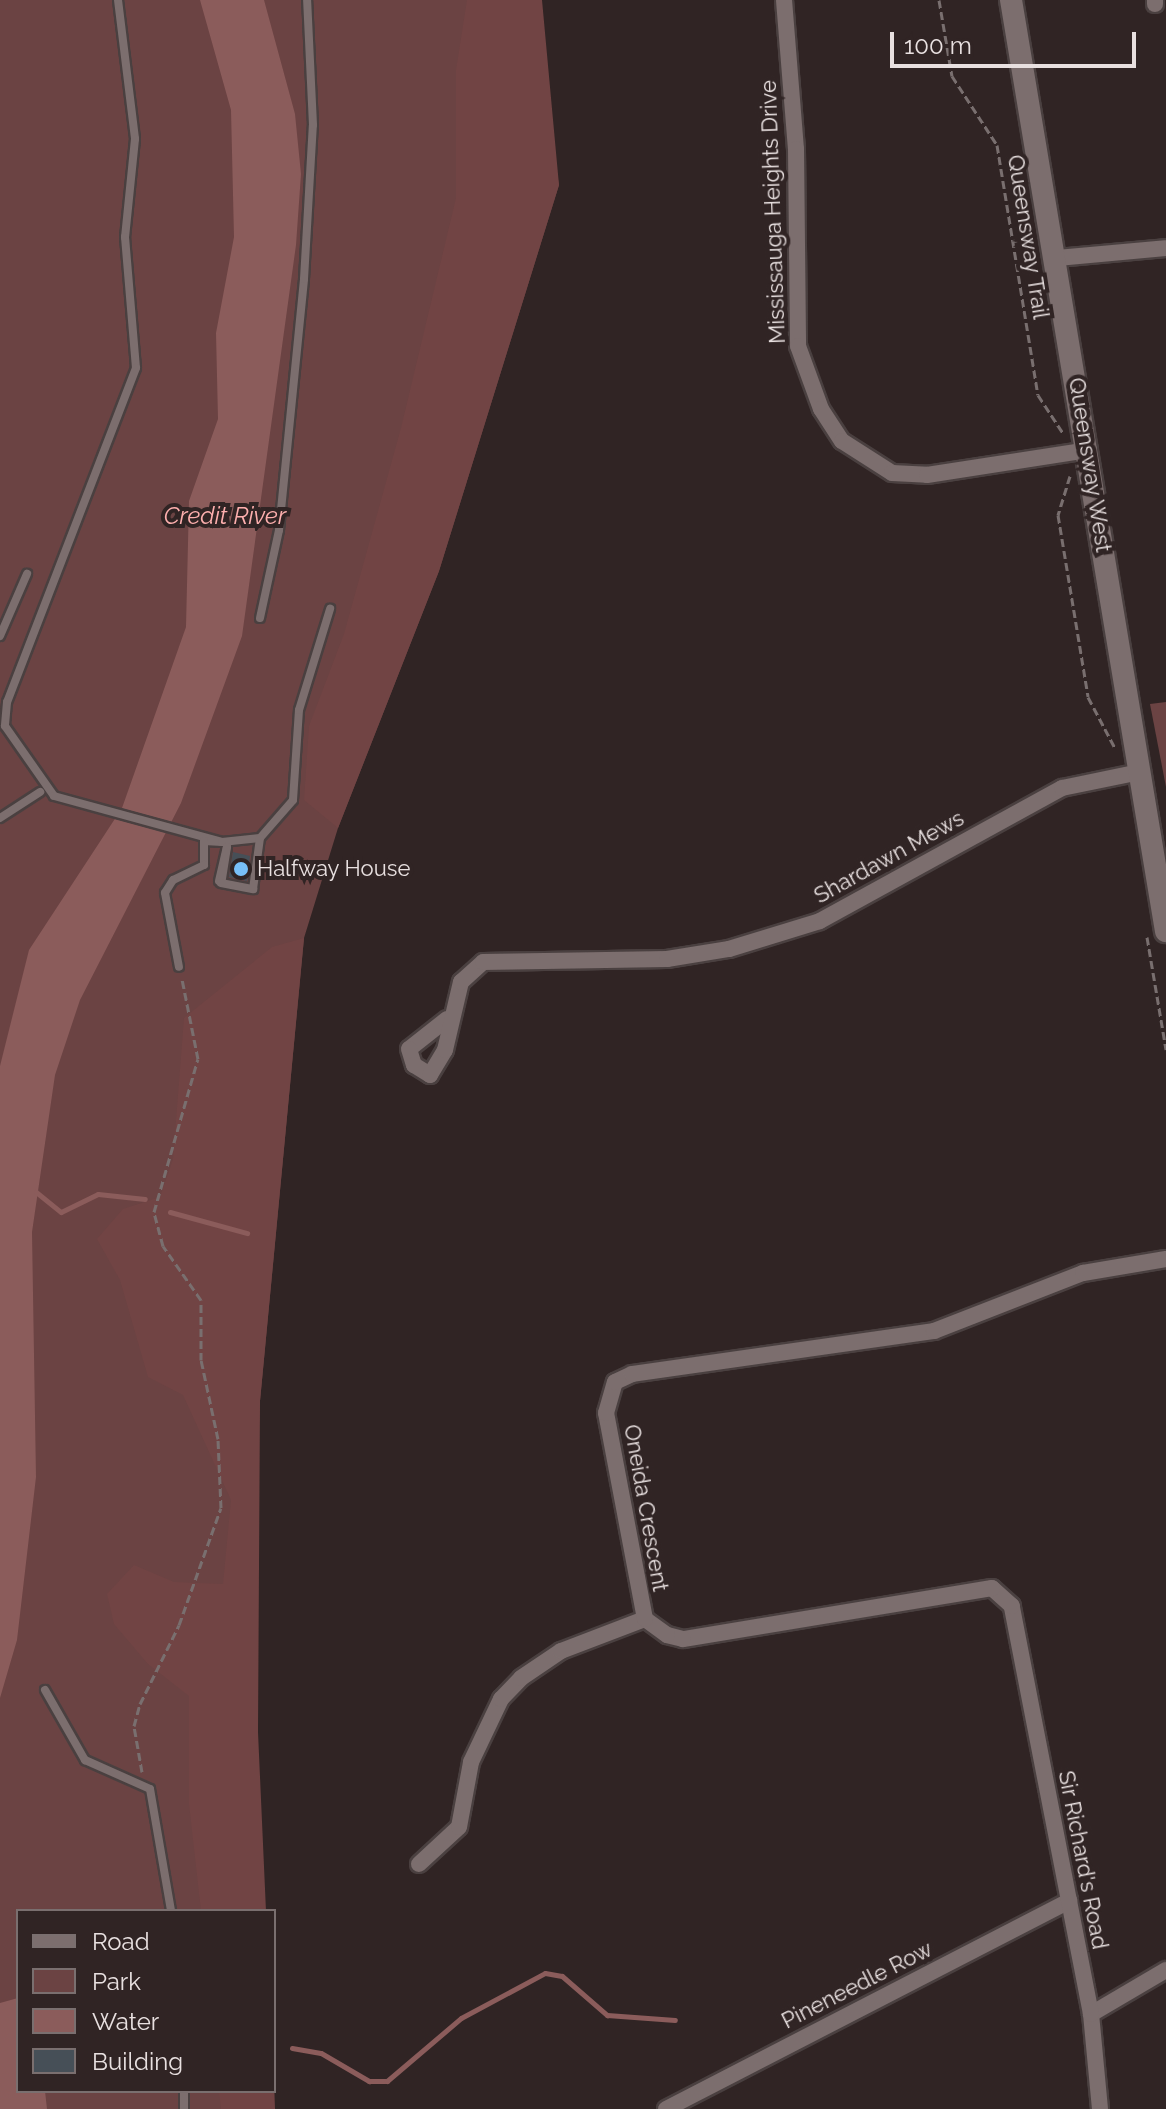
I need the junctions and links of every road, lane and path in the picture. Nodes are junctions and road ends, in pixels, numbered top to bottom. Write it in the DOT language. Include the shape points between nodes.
graph roads {
  1 [pos="118,0"];
  2 [pos="307,0"];
  3 [pos="784,0"];
  4 [pos="939,0"];
  5 [pos="1011,0"];
  6 [pos="1040,237"];
  7 [pos="1013,241"];
  8 [pos="1166,248"];
  9 [pos="1057,258"];
  10 [pos="1066,437"];
  11 [pos="1089,450"];
  12 [pos="1070,468"];
  13 [pos="27,574"];
  14 [pos="330,609"];
  15 [pos="260,618"];
  16 [pos="0,636"];
  17 [pos="1117,760"];
  18 [pos="1140,772"];
  19 [pos="40,792"];
  20 [pos="0,818"];
  21 [pos="1157,824"];
  22 [pos="260,838"];
  23 [pos="222,842"];
  24 [pos="219,881"];
  25 [pos="1156,932"];
  26 [pos="179,967"];
  27 [pos="447,1019"];
  28 [pos="1166,1049"];
  29 [pos="1166,1259"];
  30 [pos="645,1619"];
  31 [pos="1014,1621"];
  32 [pos="45,1690"];
  33 [pos="150,1789"];
  34 [pos="419,1864"];
  35 [pos="1069,1901"];
  36 [pos="171,1909"];
  37 [pos="1166,1970"];
  38 [pos="1091,2014"];
  39 [pos="666,2109"];
  40 [pos="1100,2109"];
  1 -- 23 [label="lane" via="135,139 125,237 136,368 5,714 10,740 45,788 106,811"];
  2 -- 15 [label="lane" via="313,54 309,216 279,530"];
  3 -- 11 [label="street, Mississauga Heights Drive" via="796,149 798,346 821,409 842,441 864,461 915,474"];
  4 -- 7 [label="path, Queensway Trail" via="952,76 997,145"];
  5 -- 9 [label="street, Queensway West"];
  6 -- 7 [label="path"];
  7 -- 10 [label="path, Queensway Trail" via="1038,395"];
  8 -- 9 [label="street"];
  9 -- 11 [label="street, Queensway West"];
  11 -- 18 [label="street, Queensway West"];
  12 -- 17 [label="path" via="1058,515 1088,697"];
  13 -- 16 [label="lane"];
  14 -- 22 [label="lane" via="299,710 296,791"];
  18 -- 21 [label="street, Queensway West"];
  18 -- 27 [label="street, Shardawn Mews" via="1062,788 820,921 729,949 667,959 483,962 461,982"];
  19 -- 20 [label="lane"];
  21 -- 25 [label="street, Queensway West"];
  22 -- 23 [label="lane"];
  22 -- 24 [label="lane" via="253,889 221,883 227,847"];
  23 -- 26 [label="lane" via="204,841 204,865 173,880 165,893"];
  25 -- 28 [label="path"];
  26 -- 33 [label="path" via="198,1059 154,1212 163,1246 201,1300 201,1360 218,1439 221,1497 179,1625 148,1679 134,1726"];
  29 -- 30 [label="street, Oneida Crescent" via="1083,1273 934,1331 615,1382 606,1413"];
  30 -- 31 [label="street, Oneida Crescent" via="683,1639 992,1588 1012,1606"];
  30 -- 34 [label="street" via="543,1661 511,1688 471,1762 459,1827"];
  31 -- 35 [label="street, Sir Richard's Road"];
  32 -- 33 [label="lane" via="85,1760"];
  33 -- 36 [label="lane"];
  35 -- 38 [label="street, Sir Richard's Road"];
  35 -- 39 [label="street, Pineneedle Row"];
  37 -- 38 [label="street"];
  38 -- 40 [label="street, Sir Richard's Road"];
}
